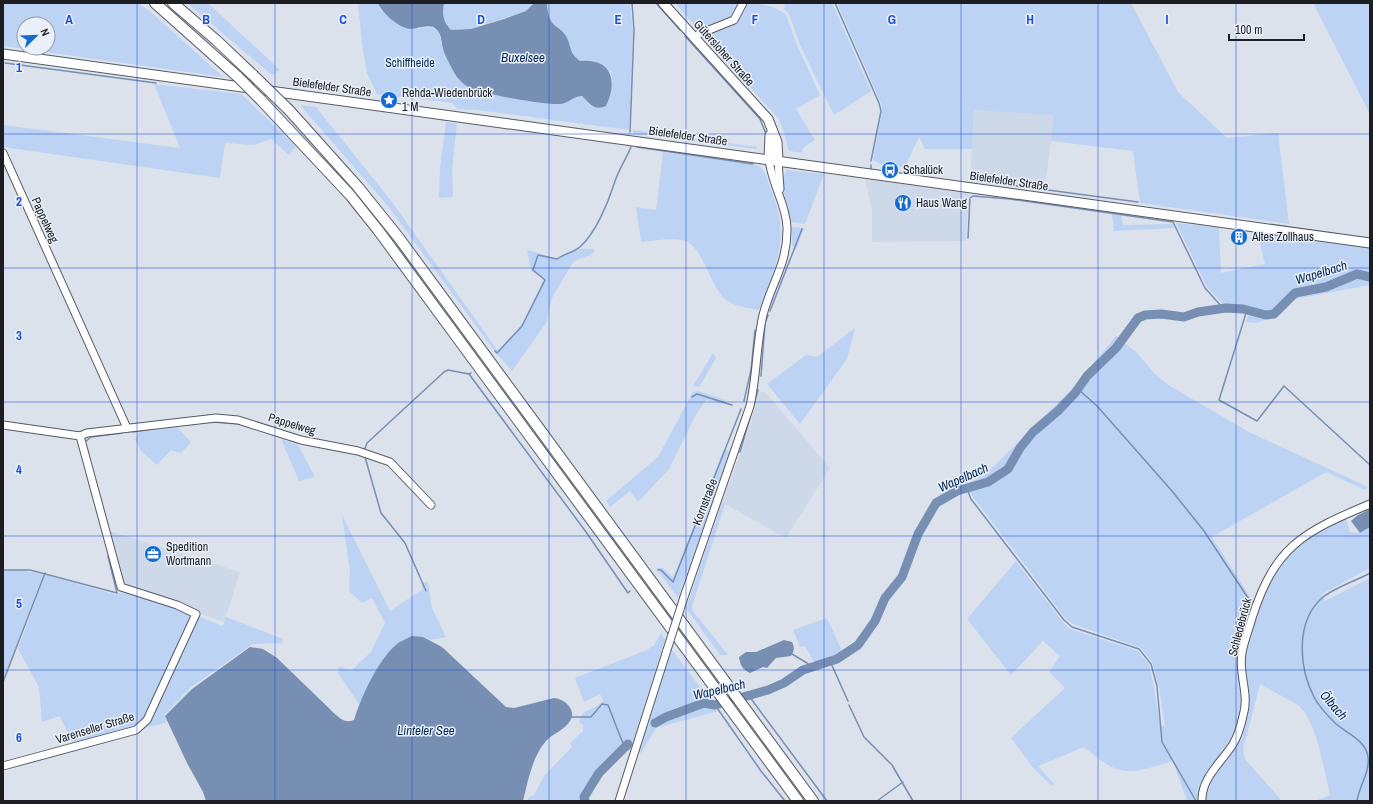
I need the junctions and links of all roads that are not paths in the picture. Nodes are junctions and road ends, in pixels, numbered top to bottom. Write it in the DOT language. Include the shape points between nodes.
graph roads {
  1 [pos="145,3"];
  2 [pos="155,3"];
  3 [pos="173,3"];
  4 [pos="176,3"];
  5 [pos="663,3"];
  6 [pos="743,3"];
  7 [pos="187,15"];
  8 [pos="694,38"];
  9 [pos="196,39"];
  10 [pos="3,54"];
  11 [pos="3,153"];
  12 [pos="774,160"];
  13 [pos="1370,243"];
  14 [pos="3,425"];
  15 [pos="127,428"];
  16 [pos="80,436"];
  17 [pos="1370,504"];
  18 [pos="431,505"];
  19 [pos="3,766"];
  20 [pos="619,801"];
  21 [pos="798,801"];
  22 [pos="813,801"];
  23 [pos="1202,801"];
  1 -- 9 [label="highway"];
  2 -- 9 [label="highway"];
  3 -- 7 [label="highway"];
  4 -- 7 [label="highway"];
  5 -- 8 [label="main road, Gütersloher Straße"];
  6 -- 8 [label="street" via="734,20"];
  7 -- 22 [label="highway, bridge" via="289,110 353,181 399,238"];
  8 -- 12 [label="main road, Gütersloher Straße" via="768,119 774,131"];
  9 -- 21 [label="highway, bridge" via="238,77 320,161 373,224"];
  10 -- 12 [label="main road, Bielefelder Straße"];
  11 -- 15 [label="street, Pappelweg"];
  12 -- 13 [label="main road, Bielefelder Straße"];
  12 -- 20 [label="street, Kornstraße, bridge" via="787,224 787,246 763,313 750,406 684,597"];
  14 -- 16 [label="street, Pappelweg"];
  15 -- 16 [label="street, Pappelweg"];
  15 -- 18 [label="street, Pappelweg" via="216,418 253,423 301,440 358,451 390,462"];
  16 -- 19 [label="street, Varenseller Straße" via="121,588 196,614 142,727"];
  17 -- 23 [label="street, Schledebrück" via="1335,518 1305,536 1285,552 1274,566 1260,596 1242,653 1244,714 1234,743 1206,782"];
}
